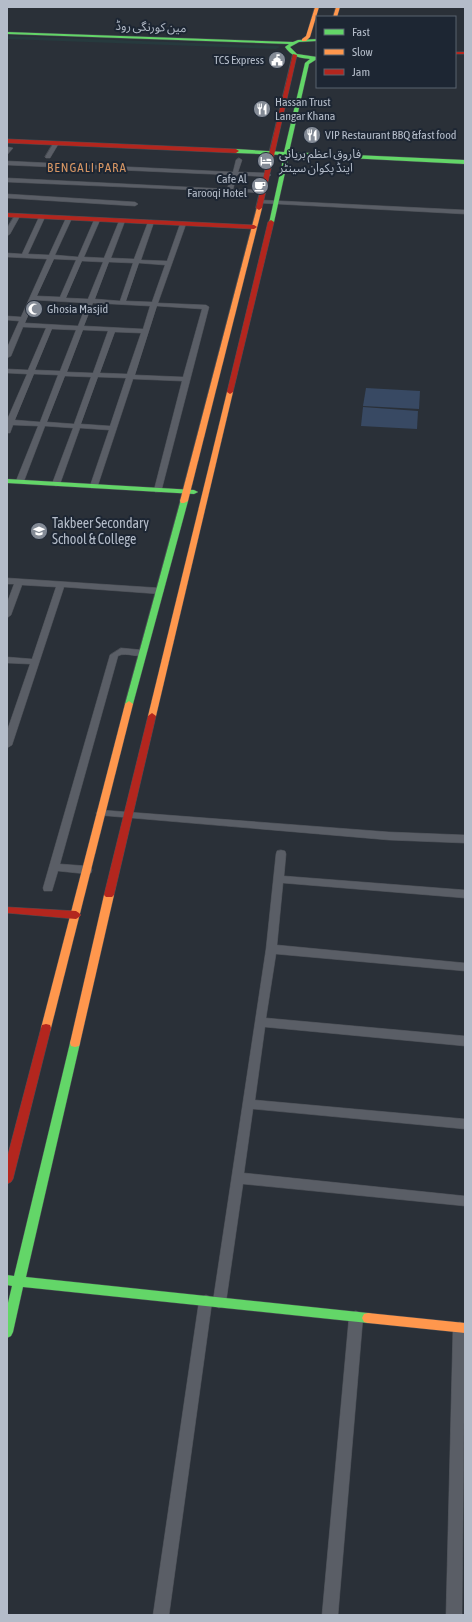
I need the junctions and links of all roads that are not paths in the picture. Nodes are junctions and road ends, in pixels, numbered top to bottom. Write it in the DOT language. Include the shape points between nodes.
graph roads {
  1 [pos="317,7"];
  2 [pos="7,33"];
  3 [pos="7,40"];
  4 [pos="304,40"];
  5 [pos="316,40"];
  6 [pos="293,43"];
  7 [pos="292,54"];
  8 [pos="316,58"];
  9 [pos="56,143"];
  10 [pos="8,147"];
  11 [pos="273,153"];
  12 [pos="287,154"];
  13 [pos="48,157"];
  14 [pos="239,160"];
  15 [pos="465,162"];
  16 [pos="7,163"];
  17 [pos="39,173"];
  18 [pos="61,174"];
  19 [pos="235,174"];
  20 [pos="268,175"];
  21 [pos="105,176"];
  22 [pos="148,178"];
  23 [pos="7,180"];
  24 [pos="191,180"];
  25 [pos="211,181"];
  26 [pos="7,187"];
  27 [pos="230,190"];
  28 [pos="7,196"];
  29 [pos="262,198"];
  30 [pos="276,203"];
  31 [pos="135,204"];
  32 [pos="465,212"];
  33 [pos="7,215"];
  34 [pos="17,216"];
  35 [pos="42,217"];
  36 [pos="69,218"];
  37 [pos="97,220"];
  38 [pos="122,221"];
  39 [pos="151,222"];
  40 [pos="183,224"];
  41 [pos="254,227"];
  42 [pos="7,234"];
  43 [pos="7,255"];
  44 [pos="24,256"];
  45 [pos="52,258"];
  46 [pos="80,259"];
  47 [pos="106,260"];
  48 [pos="136,262"];
  49 [pos="169,264"];
  50 [pos="33,298"];
  51 [pos="62,300"];
  52 [pos="90,301"];
  53 [pos="122,303"];
  54 [pos="154,305"];
  55 [pos="7,318"];
  56 [pos="23,322"];
  57 [pos="50,326"];
  58 [pos="80,328"];
  59 [pos="112,329"];
  60 [pos="145,331"];
  61 [pos="7,356"];
  62 [pos="7,371"];
  63 [pos="31,372"];
  64 [pos="62,373"];
  65 [pos="96,375"];
  66 [pos="130,377"];
  67 [pos="186,379"];
  68 [pos="9,422"];
  69 [pos="42,424"];
  70 [pos="77,426"];
  71 [pos="113,428"];
  72 [pos="7,431"];
  73 [pos="7,481"];
  74 [pos="20,481"];
  75 [pos="56,484"];
  76 [pos="94,486"];
  77 [pos="158,490"];
  78 [pos="186,492"];
  79 [pos="207,493"];
  80 [pos="7,581"];
  81 [pos="19,582"];
  82 [pos="61,585"];
  83 [pos="160,592"];
  84 [pos="7,615"];
  85 [pos="138,653"];
  86 [pos="7,660"];
  87 [pos="35,662"];
  88 [pos="7,743"];
  89 [pos="101,814"];
  90 [pos="128,816"];
  91 [pos="465,839"];
  92 [pos="281,854"];
  93 [pos="64,868"];
  94 [pos="87,870"];
  95 [pos="278,878"];
  96 [pos="48,888"];
  97 [pos="465,894"];
  98 [pos="7,910"];
  99 [pos="76,916"];
  100 [pos="271,949"];
  101 [pos="465,967"];
  102 [pos="260,1022"];
  103 [pos="465,1041"];
  104 [pos="248,1104"];
  105 [pos="465,1124"];
  106 [pos="237,1178"];
  107 [pos="7,1179"];
  108 [pos="465,1201"];
  109 [pos="7,1280"];
  110 [pos="19,1281"];
  111 [pos="212,1302"];
  112 [pos="356,1317"];
  113 [pos="462,1328"];
  114 [pos="7,1332"];
  115 [pos="162,1615"];
  116 [pos="330,1615"];
  117 [pos="454,1615"];
  1 -- 4 [label="street" via="308,37"];
  2 -- 6 [label="street, مین کورنگی روڈ"];
  3 -- 7 [label="street, مین کورنگی روڈ" via="268,50"];
  4 -- 5 [label="street, مین کورنگی روڈ"];
  4 -- 6 [label="street, مین کورنگی روڈ"];
  6 -- 7 [label="street" via="287,47"];
  7 -- 8 [label="street, مین کورنگی روڈ"];
  7 -- 11 [label="street"];
  8 -- 12 [label="street" via="307,63"];
  9 -- 10 [label="street"];
  9 -- 11 [label="street"];
  9 -- 13 [label="street"];
  11 -- 12 [label="street"];
  11 -- 20 [label="street"];
  12 -- 15 [label="street"];
  12 -- 30 [label="street"];
  14 -- 19 [label="street"];
  16 -- 17 [label="street"];
  17 -- 18 [label="street"];
  17 -- 18 [label="street"];
  17 -- 23 [label="street"];
  18 -- 21 [label="street"];
  18 -- 21 [label="street"];
  19 -- 20 [label="street"];
  19 -- 25 [label="street"];
  19 -- 27 [label="street"];
  20 -- 29 [label="street"];
  21 -- 22 [label="street"];
  21 -- 22 [label="street"];
  22 -- 24 [label="street"];
  22 -- 24 [label="street"];
  24 -- 25 [label="street"];
  24 -- 25 [label="street"];
  25 -- 27 [label="street"];
  26 -- 29 [label="street"];
  27 -- 29 [label="street"];
  28 -- 31 [label="street" via="110,199"];
  29 -- 30 [label="street"];
  29 -- 41 [label="street"];
  30 -- 32 [label="street"];
  30 -- 79 [label="street"];
  33 -- 34 [label="street"];
  34 -- 35 [label="street"];
  34 -- 42 [label="street"];
  35 -- 36 [label="street"];
  35 -- 44 [label="street"];
  36 -- 37 [label="street"];
  36 -- 45 [label="street"];
  37 -- 38 [label="street"];
  37 -- 46 [label="street"];
  38 -- 39 [label="street"];
  38 -- 47 [label="street"];
  39 -- 40 [label="street"];
  39 -- 48 [label="street"];
  40 -- 41 [label="street"];
  40 -- 49 [label="street"];
  41 -- 78 [label="street"];
  43 -- 44 [label="street"];
  44 -- 45 [label="street"];
  45 -- 46 [label="street"];
  45 -- 50 [label="street"];
  46 -- 47 [label="street"];
  46 -- 51 [label="street"];
  47 -- 48 [label="street"];
  47 -- 52 [label="street"];
  48 -- 49 [label="street"];
  48 -- 53 [label="street"];
  49 -- 54 [label="street"];
  50 -- 51 [label="street"];
  50 -- 56 [label="street"];
  51 -- 52 [label="street"];
  52 -- 53 [label="street"];
  52 -- 58 [label="street"];
  53 -- 54 [label="street"];
  54 -- 60 [label="street"];
  54 -- 67 [label="street" via="206,307"];
  55 -- 56 [label="street"];
  56 -- 57 [label="street"];
  56 -- 61 [label="street"];
  57 -- 58 [label="street"];
  57 -- 63 [label="street"];
  58 -- 59 [label="street"];
  58 -- 64 [label="street"];
  59 -- 60 [label="street"];
  59 -- 65 [label="street"];
  60 -- 66 [label="street"];
  62 -- 63 [label="street"];
  63 -- 64 [label="street"];
  63 -- 68 [label="street"];
  64 -- 65 [label="street"];
  64 -- 69 [label="street"];
  65 -- 66 [label="street"];
  65 -- 70 [label="street"];
  66 -- 67 [label="street"];
  66 -- 71 [label="street"];
  67 -- 77 [label="street"];
  68 -- 69 [label="street"];
  68 -- 72 [label="street"];
  69 -- 70 [label="street"];
  69 -- 74 [label="street"];
  70 -- 71 [label="street"];
  70 -- 75 [label="street"];
  71 -- 76 [label="street"];
  73 -- 74 [label="street"];
  74 -- 75 [label="street"];
  75 -- 76 [label="street"];
  76 -- 77 [label="street"];
  77 -- 78 [label="street"];
  78 -- 79 [label="street"];
  78 -- 83 [label="street"];
  79 -- 90 [label="street"];
  80 -- 81 [label="street"];
  81 -- 82 [label="street"];
  81 -- 84 [label="street"];
  82 -- 83 [label="street"];
  82 -- 87 [label="street"];
  83 -- 85 [label="street"];
  85 -- 89 [label="street"];
  85 -- 93 [label="street" via="121,651 114,655"];
  86 -- 87 [label="street"];
  87 -- 88 [label="street"];
  89 -- 90 [label="street"];
  89 -- 94 [label="street"];
  90 -- 91 [label="street" via="390,836"];
  90 -- 110 [label="street"];
  92 -- 95 [label="street"];
  93 -- 94 [label="street"];
  93 -- 96 [label="street"];
  94 -- 99 [label="street"];
  95 -- 97 [label="street"];
  95 -- 100 [label="street"];
  98 -- 99 [label="street"];
  99 -- 107 [label="street"];
  100 -- 101 [label="street"];
  100 -- 102 [label="street"];
  102 -- 103 [label="street"];
  102 -- 104 [label="street"];
  104 -- 105 [label="street"];
  104 -- 106 [label="street"];
  106 -- 108 [label="street"];
  106 -- 111 [label="street"];
  109 -- 110 [label="street"];
  110 -- 111 [label="street"];
  110 -- 114 [label="street"];
  111 -- 112 [label="street"];
  111 -- 115 [label="street"];
  112 -- 113 [label="street"];
  112 -- 116 [label="street"];
  113 -- 117 [label="street"];
}
